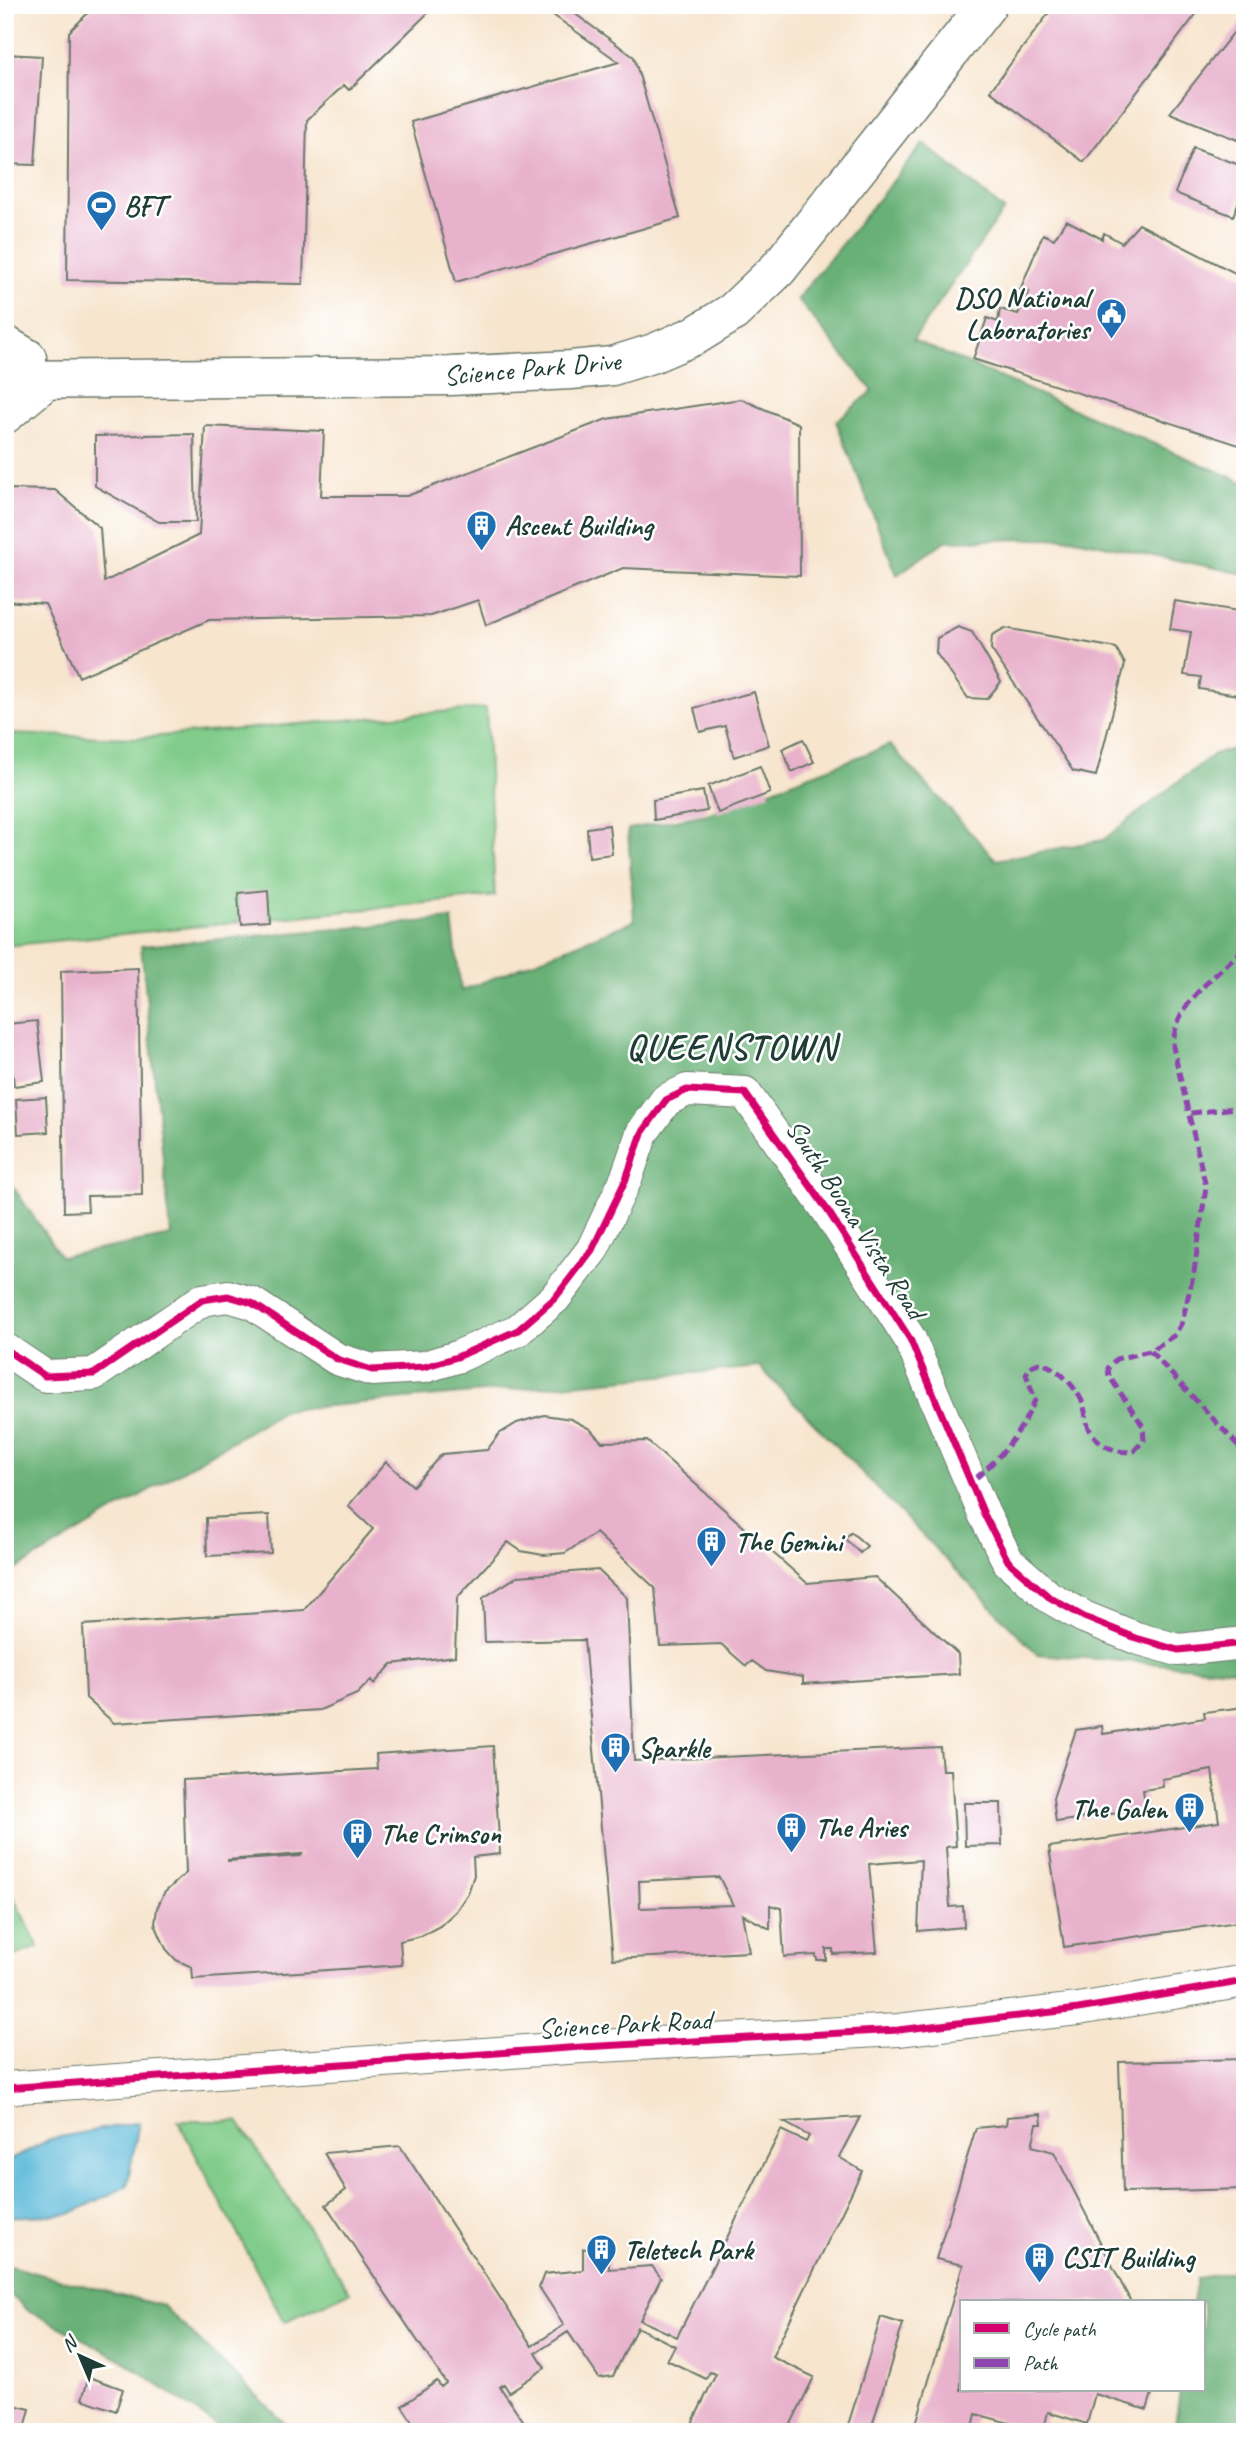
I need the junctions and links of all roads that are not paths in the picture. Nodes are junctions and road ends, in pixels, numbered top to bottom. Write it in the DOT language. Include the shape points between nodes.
graph roads {
  1 [pos="958,5"];
  2 [pos="987,5"];
  3 [pos="17,365"];
  4 [pos="451,367"];
  5 [pos="5,414"];
  6 [pos="5,1349"];
  7 [pos="1245,1643"];
  8 [pos="1245,1981"];
  9 [pos="5,2088"];
  1 -- 4 [label="main road, Science Park Drive" via="788,227 722,297 687,320 607,352"];
  2 -- 4 [label="main road, Science Park Drive" via="804,240 733,312 696,335 612,366"];
  3 -- 4 [label="main road, Science Park Drive"];
  3 -- 5 [label="main road"];
  6 -- 7 [label="street, South Buona Vista Road" via="45,1376 94,1374 202,1300 228,1296 252,1303 337,1359 372,1370 424,1367 457,1357 518,1330 555,1298 593,1250 642,1133 666,1100 687,1090 745,1093 910,1339 1008,1562 1049,1597 1136,1638 1178,1650"];
  8 -- 9 [label="street, Science Park Road" via="1067,2011 898,2030 582,2047"];
}
